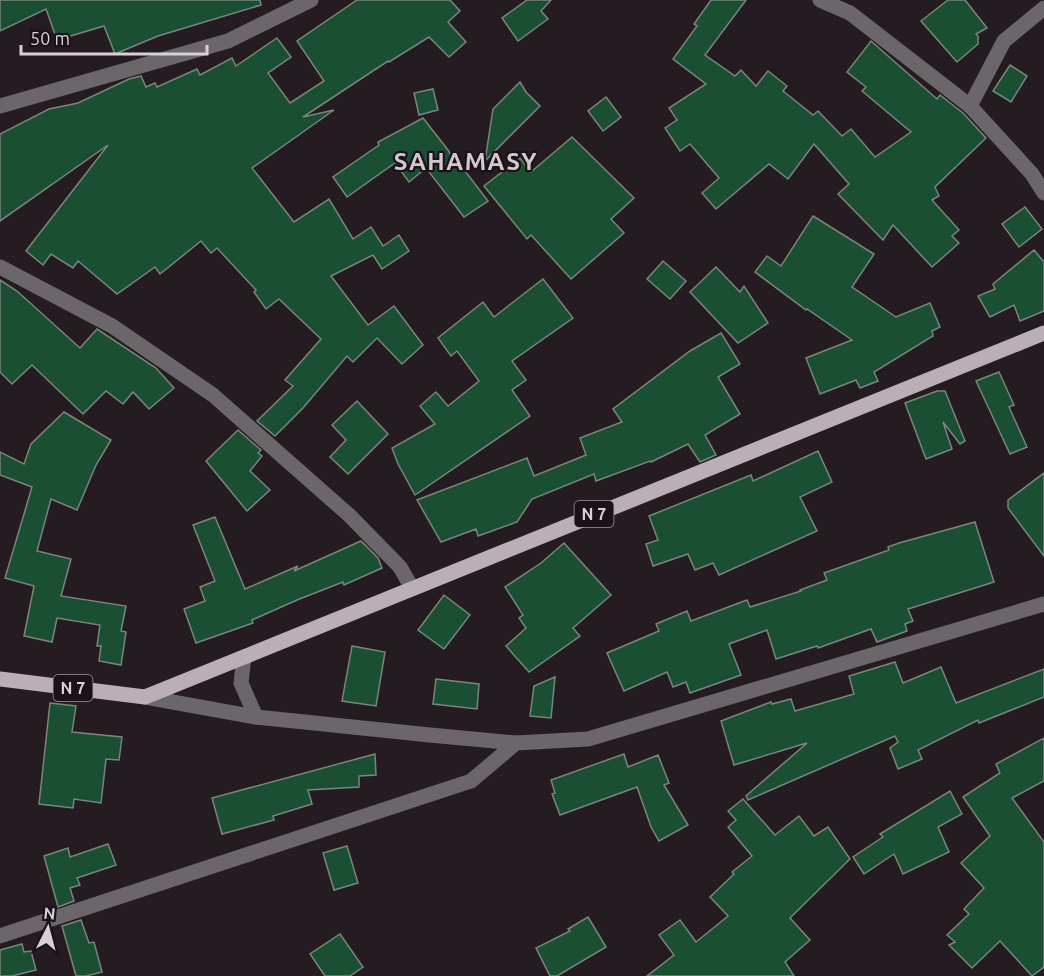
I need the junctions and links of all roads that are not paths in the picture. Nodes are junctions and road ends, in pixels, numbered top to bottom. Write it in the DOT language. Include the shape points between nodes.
graph roads {
  1 [pos="311,0"];
  2 [pos="820,0"];
  3 [pos="1044,8"];
  4 [pos="0,106"];
  5 [pos="970,106"];
  6 [pos="1044,193"];
  7 [pos="0,267"];
  8 [pos="1044,333"];
  9 [pos="412,588"];
  10 [pos="1044,604"];
  11 [pos="244,657"];
  12 [pos="0,679"];
  13 [pos="145,697"];
  14 [pos="256,717"];
  15 [pos="516,743"];
  16 [pos="0,936"];
  1 -- 4 [label="street" via="228,41"];
  2 -- 5 [label="street" via="850,12"];
  3 -- 5 [label="street" via="1004,42"];
  5 -- 6 [label="street" via="1032,174"];
  7 -- 9 [label="street" via="112,326 213,395 349,515 400,567"];
  8 -- 9 [label="main road, N 7"];
  9 -- 11 [label="main road, N 7"];
  10 -- 15 [label="street" via="588,738"];
  11 -- 13 [label="main road, N 7"];
  11 -- 14 [label="street" via="241,684"];
  12 -- 13 [label="main road, N 7"];
  13 -- 14 [label="street"];
  14 -- 15 [label="street"];
  15 -- 16 [label="street" via="471,781"];
}
